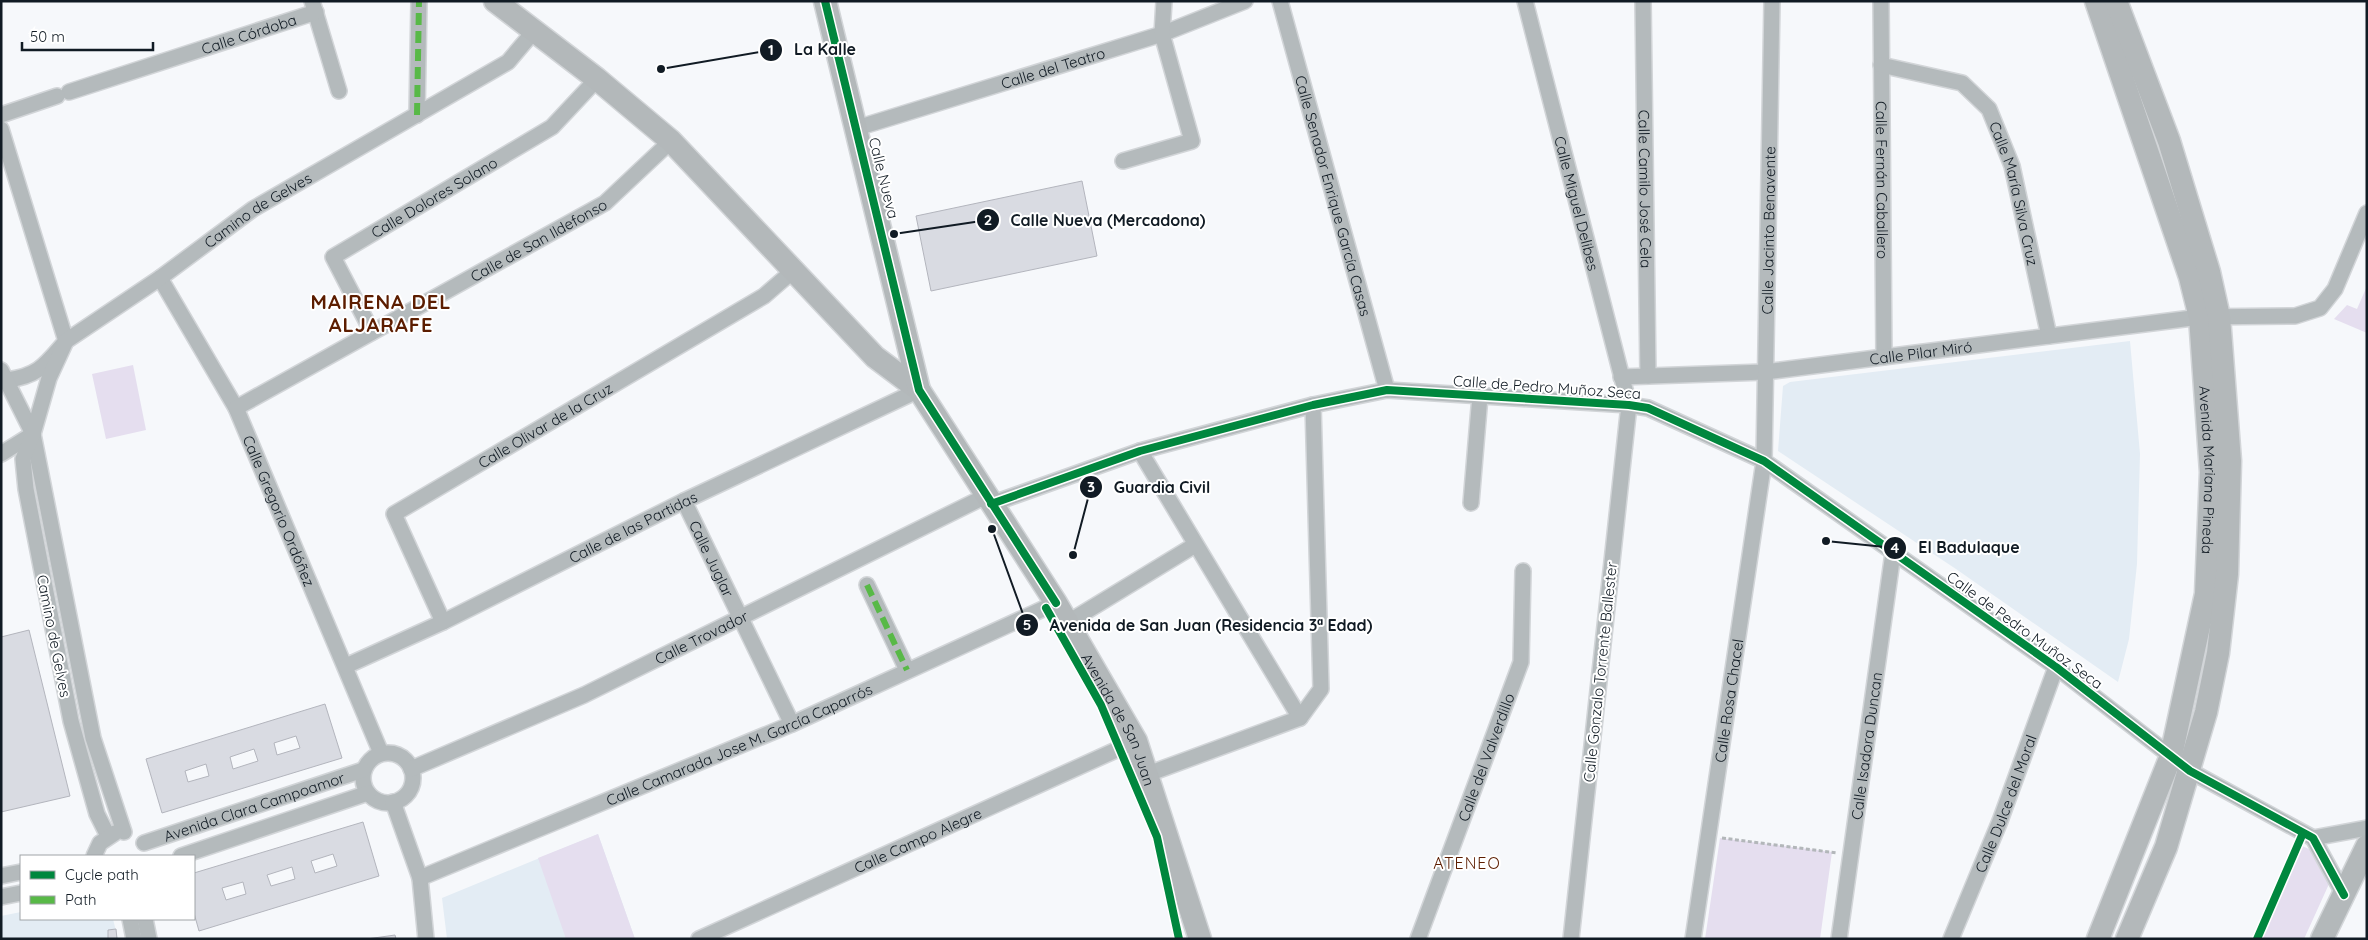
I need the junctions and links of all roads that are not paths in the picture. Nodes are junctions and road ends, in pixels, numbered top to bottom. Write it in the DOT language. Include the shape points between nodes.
graph roads {
  1 [pos="419,1"];
  2 [pos="495,1"];
  3 [pos="826,1"];
  4 [pos="1164,1"];
  5 [pos="1245,1"];
  6 [pos="1280,1"];
  7 [pos="1525,1"];
  8 [pos="1643,1"];
  9 [pos="1772,1"];
  10 [pos="1881,1"];
  11 [pos="2096,1"];
  12 [pos="2116,1"];
  13 [pos="314,7"];
  14 [pos="535,30"];
  15 [pos="1162,34"];
  16 [pos="1881,65"];
  17 [pos="598,79"];
  18 [pos="338,91"];
  19 [pos="1,115"];
  20 [pos="417,115"];
  21 [pos="858,128"];
  22 [pos="1,129"];
  23 [pos="672,141"];
  24 [pos="1123,161"];
  25 [pos="2367,213"];
  26 [pos="794,270"];
  27 [pos="160,278"];
  28 [pos="2210,317"];
  29 [pos="372,332"];
  30 [pos="2049,336"];
  31 [pos="66,341"];
  32 [pos="909,345"];
  33 [pos="1884,357"];
  34 [pos="887,366"];
  35 [pos="1765,372"];
  36 [pos="4,375"];
  37 [pos="1648,376"];
  38 [pos="1621,377"];
  39 [pos="919,390"];
  40 [pos="1387,390"];
  41 [pos="1480,396"];
  42 [pos="1313,405"];
  43 [pos="1629,405"];
  44 [pos="236,408"];
  45 [pos="33,434"];
  46 [pos="1140,451"];
  47 [pos="1,454"];
  48 [pos="1764,461"];
  49 [pos="989,500"];
  50 [pos="684,501"];
  51 [pos="1471,503"];
  52 [pos="1195,545"];
  53 [pos="1893,554"];
  54 [pos="1523,571"];
  55 [pos="867,585"];
  56 [pos="1056,603"];
  57 [pos="742,618"];
  58 [pos="443,622"];
  59 [pos="1067,623"];
  60 [pos="346,666"];
  61 [pos="2056,667"];
  62 [pos="908,670"];
  63 [pos="1300,718"];
  64 [pos="792,724"];
  65 [pos="1136,741"];
  66 [pos="381,753"];
  67 [pos="2171,756"];
  68 [pos="411,769"];
  69 [pos="364,770"];
  70 [pos="2190,771"];
  71 [pos="1148,774"];
  72 [pos="368,793"];
  73 [pos="393,802"];
  74 [pos="2367,828"];
  75 [pos="124,832"];
  76 [pos="108,836"];
  77 [pos="2313,838"];
  78 [pos="2367,846"];
  79 [pos="147,850"];
  80 [pos="94,855"];
  81 [pos="184,855"];
  82 [pos="20,872"];
  83 [pos="1,876"];
  84 [pos="420,878"];
  85 [pos="20,893"];
  86 [pos="2344,895"];
  87 [pos="1,897"];
  88 [pos="130,920"];
  89 [pos="145,920"];
  90 [pos="134,939"];
  91 [pos="149,939"];
  92 [pos="426,939"];
  93 [pos="698,939"];
  94 [pos="1200,939"];
  95 [pos="1418,939"];
  96 [pos="1571,939"];
  97 [pos="1693,939"];
  98 [pos="1839,939"];
  99 [pos="1951,939"];
  100 [pos="2098,939"];
  101 [pos="2127,939"];
  102 [pos="2322,939"];
  1 -- 20 [label="street"];
  2 -- 14 [label="street"];
  3 -- 21 [label="street, Calle Nueva"];
  4 -- 15 [label="street"];
  5 -- 15 [label="street, Calle del Teatro"];
  6 -- 40 [label="street, Calle Senador Enrique García Casas"];
  7 -- 38 [label="street, Calle Miguel Delibes"];
  8 -- 37 [label="street, Calle Camilo José Cela"];
  9 -- 35 [label="street, Calle Jacinto Benavente"];
  10 -- 16 [label="street, Calle Fernán Caballero"];
  11 -- 28 [label="street, Avenida Mariana Pineda" via="2190,277"];
  12 -- 28 [label="street, Avenida Mariana Pineda" via="2169,141 2210,272"];
  13 -- 18 [label="street"];
  13 -- 19 [label="street, Calle Córdoba"];
  14 -- 17 [label="street"];
  14 -- 20 [label="street, Camino de Gelves" via="508,62"];
  15 -- 21 [label="street, Calle del Teatro"];
  15 -- 24 [label="street" via="1192,141"];
  16 -- 30 [label="street, Calle María Silva Cruz" via="1962,83 1989,109 2012,166"];
  16 -- 33 [label="street, Calle Fernán Caballero"];
  17 -- 23 [label="street"];
  17 -- 29 [label="street, Calle Dolores Solano" via="552,127 333,257"];
  20 -- 27 [label="street, Camino de Gelves" via="253,209"];
  21 -- 32 [label="street, Calle Nueva"];
  22 -- 31 [label="street"];
  23 -- 26 [label="street"];
  23 -- 29 [label="street, Calle de San Ildefonso" via="605,204"];
  25 -- 28 [label="street, Calle Pilar Miró" via="2335,289 2320,308 2295,316"];
  26 -- 34 [label="street"];
  26 -- 58 [label="street, Calle Olivar de la Cruz" via="764,296 394,514"];
  27 -- 31 [label="street, Camino de Gelves"];
  27 -- 44 [label="street, Calle Gregorio Ordóñez"];
  28 -- 30 [label="street, Calle Pilar Miró"];
  28 -- 67 [label="street, Avenida Mariana Pineda" via="2211,472 2206,594"];
  28 -- 70 [label="street, Avenida Mariana Pineda" via="2230,461 2227,574 2218,653"];
  29 -- 44 [label="street, Calle de San Ildefonso"];
  30 -- 33 [label="street, Calle Pilar Miró"];
  31 -- 36 [label="street" via="41,368 26,378"];
  31 -- 45 [label="street, Camino de Gelves" via="49,378"];
  32 -- 34 [label="street" via="896,352"];
  32 -- 39 [label="street, Calle Nueva"];
  33 -- 35 [label="street, Calle Pilar Miró"];
  34 -- 39 [label="street"];
  35 -- 37 [label="street, Calle Pilar Miró"];
  35 -- 48 [label="street, Calle Jacinto Benavente"];
  36 -- 45 [label="street"];
  37 -- 38 [label="street, Calle Pilar Miró"];
  38 -- 43 [label="street, Calle Miguel Delibes"];
  39 -- 49 [label="street, Avenida de San Juan"];
  39 -- 50 [label="street, Calle de las Partidas"];
  40 -- 41 [label="street, Calle de Pedro Muñoz Seca"];
  40 -- 42 [label="street, Calle de Pedro Muñoz Seca"];
  41 -- 43 [label="street, Calle de Pedro Muñoz Seca"];
  41 -- 51 [label="street"];
  42 -- 46 [label="street, Calle de Pedro Muñoz Seca"];
  42 -- 63 [label="street" via="1321,689"];
  43 -- 48 [label="street, Calle de Pedro Muñoz Seca" via="1648,408"];
  43 -- 96 [label="street, Calle Gonzalo Torrente Ballester"];
  44 -- 60 [label="street, Calle Gregorio Ordóñez"];
  45 -- 47 [label="street"];
  45 -- 75 [label="street, Camino de Gelves" via="93,738"];
  45 -- 76 [label="street, Camino de Gelves" via="23,459 26,490 71,721 97,814"];
  46 -- 49 [label="street, Calle de Pedro Muñoz Seca"];
  46 -- 52 [label="street"];
  48 -- 53 [label="street, Calle de Pedro Muñoz Seca"];
  48 -- 97 [label="street, Calle Rosa Chacel"];
  49 -- 56 [label="street, Avenida de San Juan"];
  49 -- 57 [label="street, Calle Trovador"];
  50 -- 57 [label="street, Calle Juglar"];
  50 -- 58 [label="street, Calle de las Partidas"];
  52 -- 59 [label="street"];
  52 -- 63 [label="street"];
  53 -- 61 [label="street, Calle de Pedro Muñoz Seca"];
  53 -- 98 [label="street, Calle Isadora Duncan"];
  54 -- 95 [label="street, Calle del Valverdillo" via="1521,662"];
  55 -- 62 [label="street"];
  56 -- 59 [label="street, Avenida de San Juan"];
  56 -- 62 [label="street, Calle Camarada Jose M. García Caparrós"];
  57 -- 64 [label="street, Calle Juglar"];
  57 -- 68 [label="street, Calle Trovador" via="584,695"];
  58 -- 60 [label="street, Calle de las Partidas"];
  59 -- 65 [label="street, Avenida de San Juan"];
  60 -- 66 [label="street, Calle Gregorio Ordóñez"];
  61 -- 67 [label="street, Calle de Pedro Muñoz Seca"];
  61 -- 99 [label="street, Calle Dulce del Moral" via="2000,821"];
  62 -- 64 [label="street, Calle Camarada Jose M. García Caparrós"];
  63 -- 71 [label="street"];
  64 -- 84 [label="street, Calle Camarada Jose M. García Caparrós"];
  65 -- 71 [label="street, Avenida de San Juan"];
  65 -- 93 [label="street, Calle Campo Alegre"];
  66 -- 68 [label="street" via="402,757"];
  66 -- 69 [label="street"];
  67 -- 70 [label="street, Calle de Pedro Muñoz Seca"];
  67 -- 100 [label="street, Avenida Mariana Pineda"];
  68 -- 73 [label="street" via="412,786 401,799"];
  69 -- 72 [label="street" via="362,778"];
  69 -- 79 [label="street, Avenida Clara Campoamor"];
  70 -- 77 [label="street, Calle de Pedro Muñoz Seca"];
  70 -- 101 [label="street, Avenida Mariana Pineda" via="2166,847"];
  71 -- 94 [label="street, Avenida de San Juan"];
  72 -- 73 [label="street" via="379,801"];
  72 -- 81 [label="street, Avenida Clara Campoamor"];
  73 -- 84 [label="street"];
  74 -- 77 [label="street"];
  75 -- 76 [label="street"];
  75 -- 79 [label="street" via="133,834"];
  76 -- 80 [label="street" via="100,842"];
  77 -- 86 [label="street"];
  78 -- 86 [label="street"];
  82 -- 83 [label="street"];
  84 -- 92 [label="street"];
  85 -- 87 [label="street"];
  86 -- 102 [label="street"];
  88 -- 90 [label="street"];
  89 -- 91 [label="street"];
}
